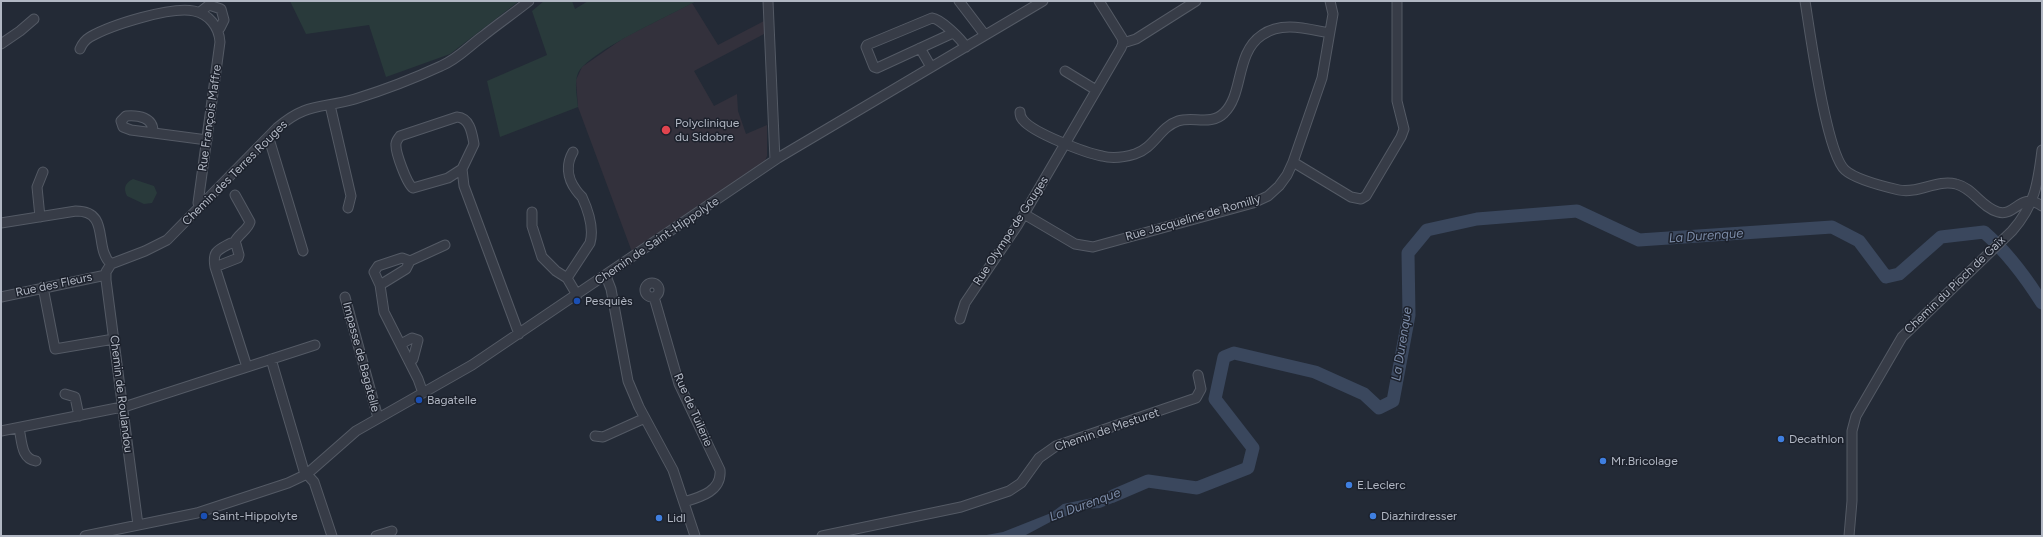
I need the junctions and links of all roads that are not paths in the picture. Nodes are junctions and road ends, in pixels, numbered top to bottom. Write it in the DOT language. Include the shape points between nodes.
graph roads {
  1 [pos="529,1"];
  2 [pos="768,1"];
  3 [pos="959,1"];
  4 [pos="1043,1"];
  5 [pos="1099,1"];
  6 [pos="1196,1"];
  7 [pos="1330,1"];
  8 [pos="1397,1"];
  9 [pos="1805,1"];
  10 [pos="200,12"];
  11 [pos="34,19"];
  12 [pos="217,30"];
  13 [pos="953,33"];
  14 [pos="1329,33"];
  15 [pos="986,35"];
  16 [pos="1123,43"];
  17 [pos="1,44"];
  18 [pos="922,47"];
  19 [pos="966,47"];
  20 [pos="80,49"];
  21 [pos="931,67"];
  22 [pos="1064,71"];
  23 [pos="1096,90"];
  24 [pos="330,104"];
  25 [pos="1020,112"];
  26 [pos="153,133"];
  27 [pos="267,139"];
  28 [pos="207,140"];
  29 [pos="1066,143"];
  30 [pos="2042,150"];
  31 [pos="573,152"];
  32 [pos="775,160"];
  33 [pos="1293,162"];
  34 [pos="462,169"];
  35 [pos="43,172"];
  36 [pos="448,178"];
  37 [pos="464,186"];
  38 [pos="235,195"];
  39 [pos="2032,201"];
  40 [pos="201,206"];
  41 [pos="2042,206"];
  42 [pos="348,208"];
  43 [pos="532,212"];
  44 [pos="1024,214"];
  45 [pos="40,217"];
  46 [pos="1,223"];
  47 [pos="234,243"];
  48 [pos="445,246"];
  49 [pos="303,252"];
  50 [pos="410,261"];
  51 [pos="111,264"];
  52 [pos="215,266"];
  53 [pos="106,275"];
  54 [pos="606,276"];
  55 [pos="567,278"];
  56 [pos="380,285"];
  57 [pos="43,287"];
  58 [pos="577,295"];
  59 [pos="1,296"];
  60 [pos="345,297"];
  61 [pos="654,297"];
  62 [pos="960,319"];
  63 [pos="519,334"];
  64 [pos="114,339"];
  65 [pos="401,344"];
  66 [pos="315,345"];
  67 [pos="271,359"];
  68 [pos="409,361"];
  69 [pos="247,367"];
  70 [pos="1198,375"];
  71 [pos="423,393"];
  72 [pos="65,394"];
  73 [pos="124,407"];
  74 [pos="79,416"];
  75 [pos="378,418"];
  76 [pos="645,418"];
  77 [pos="19,428"];
  78 [pos="1,431"];
  79 [pos="595,436"];
  80 [pos="36,461"];
  81 [pos="307,474"];
  82 [pos="684,502"];
  83 [pos="138,526"];
  84 [pos="392,531"];
  85 [pos="85,536"];
  86 [pos="332,536"];
  87 [pos="376,536"];
  88 [pos="695,536"];
  89 [pos="822,536"];
  90 [pos="1849,536"];
  1 -- 24 [label="street, Chemin des Terres Rouges" via="449,62 354,100"];
  2 -- 32 [label="street"];
  3 -- 15 [label="street"];
  4 -- 15 [label="street, Chemin de Saint-Hippolyte"];
  5 -- 16 [label="street"];
  6 -- 16 [label="street" via="1136,39"];
  7 -- 14 [label="street, Rue Jacqueline de Romilly" via="1333,14"];
  8 -- 33 [label="street" via="1397,100 1404,129 1366,196 1361,199 1351,197"];
  9 -- 39 [label="street" via="1811,45 1831,143 1835,156 1845,171 1900,190 1955,184 1970,191 1993,210 2007,211 2025,201"];
  10 -- 12 [label="street"];
  10 -- 12 [label="street, Rue François Maffre" via="209,5 221,9 224,20"];
  10 -- 20 [label="street, Rue François Maffre" via="179,10 141,18 90,37"];
  11 -- 17 [label="street"];
  12 -- 28 [label="street, Rue François Maffre" via="220,42"];
  13 -- 18 [label="street"];
  13 -- 18 [label="street" via="932,18 866,47 876,68"];
  13 -- 19 [label="street"];
  14 -- 29 [label="street" via="1288,27 1276,28 1263,34 1247,53 1225,112 1212,120 1177,122 1166,128 1148,147 1137,154 1103,157"];
  14 -- 33 [label="street, Rue Jacqueline de Romilly" via="1321,84"];
  15 -- 19 [label="street, Chemin de Saint-Hippolyte"];
  16 -- 23 [label="street, Rue Olympe de Gouges"];
  18 -- 21 [label="street"];
  19 -- 21 [label="street, Chemin de Saint-Hippolyte"];
  21 -- 32 [label="street, Chemin de Saint-Hippolyte"];
  22 -- 23 [label="street"];
  23 -- 29 [label="street, Rue Olympe de Gouges"];
  24 -- 27 [label="street, Chemin des Terres Rouges" via="314,106 295,114"];
  24 -- 42 [label="street" via="351,196"];
  25 -- 29 [label="street" via="1026,123"];
  26 -- 28 [label="street"];
  27 -- 40 [label="street, Chemin des Terres Rouges"];
  27 -- 49 [label="street"];
  28 -- 40 [label="street, Rue François Maffre" via="198,203"];
  29 -- 44 [label="street, Rue Olympe de Gouges"];
  30 -- 39 [label="street, Chemin du Pioch de Gaïx" via="2039,178"];
  31 -- 55 [label="street" via="568,168 574,188 582,198 591,224 592,237"];
  32 -- 54 [label="street, Chemin de Saint-Hippolyte"];
  33 -- 44 [label="street, Rue Jacqueline de Romilly" via="1279,186 1268,196 1254,203 1099,246 1086,247 1075,244"];
  34 -- 36 [label="street" via="458,174"];
  34 -- 36 [label="street" via="474,144 465,118 457,117 397,139 396,148 410,186 417,188"];
  34 -- 37 [label="street"];
  35 -- 45 [label="street" via="37,187"];
  36 -- 37 [label="street"];
  37 -- 63 [label="street"];
  38 -- 47 [label="street" via="250,222"];
  39 -- 41 [label="street"];
  39 -- 90 [label="street, Chemin du Pioch de Gaïx" via="2020,222 2001,242 1902,337 1856,416 1852,431"];
  40 -- 51 [label="street, Chemin des Terres Rouges" via="161,243"];
  43 -- 55 [label="street" via="532,226 542,257"];
  44 -- 62 [label="street, Rue Olympe de Gouges" via="965,303"];
  45 -- 46 [label="street"];
  45 -- 51 [label="street" via="76,211 90,214 98,224 104,254"];
  47 -- 52 [label="street" via="215,253"];
  47 -- 52 [label="street" via="237,245 238,258"];
  48 -- 50 [label="street"];
  50 -- 56 [label="street" via="406,269"];
  50 -- 56 [label="street" via="402,258 378,266 374,272"];
  51 -- 53 [label="street"];
  52 -- 69 [label="street"];
  53 -- 57 [label="street, Rue des Fleurs"];
  53 -- 64 [label="street, Chemin de Roulandou"];
  54 -- 58 [label="street, Chemin de Saint-Hippolyte"];
  54 -- 76 [label="street" via="611,289 625,371 631,391"];
  55 -- 58 [label="street"];
  56 -- 65 [label="street" via="384,312"];
  57 -- 59 [label="street, Rue des Fleurs"];
  57 -- 64 [label="street" via="55,349"];
  58 -- 63 [label="street, Chemin de Saint-Hippolyte"];
  60 -- 75 [label="street, Impasse de Bagatelle"];
  61 -- 82 [label="street, Rue de Tuilerie" via="679,384 720,470 720,479 711,491"];
  63 -- 71 [label="street, Chemin de Saint-Hippolyte"];
  64 -- 73 [label="street, Chemin de Roulandou"];
  65 -- 68 [label="street"];
  65 -- 68 [label="street" via="412,338 418,340 413,359"];
  66 -- 67 [label="street"];
  67 -- 69 [label="street"];
  67 -- 81 [label="street"];
  68 -- 71 [label="street"];
  69 -- 73 [label="street"];
  70 -- 89 [label="street, Chemin de Mesturet" via="1201,389 1196,398 1050,449 1039,458 1021,484 1009,491 961,507"];
  71 -- 75 [label="street, Chemin de Saint-Hippolyte"];
  72 -- 74 [label="street" via="75,397"];
  73 -- 74 [label="street"];
  73 -- 83 [label="street, Chemin de Roulandou"];
  74 -- 77 [label="street"];
  75 -- 81 [label="street, Chemin de Saint-Hippolyte" via="349,435"];
  76 -- 79 [label="street" via="603,437"];
  76 -- 82 [label="street" via="673,470"];
  77 -- 78 [label="street"];
  77 -- 80 [label="street" via="25,456"];
  81 -- 83 [label="street, Chemin de Saint-Hippolyte" via="227,504"];
  81 -- 86 [label="street" via="314,482"];
  82 -- 88 [label="street"];
  83 -- 85 [label="street, Chemin de Saint-Hippolyte"];
  84 -- 87 [label="street"];
}
